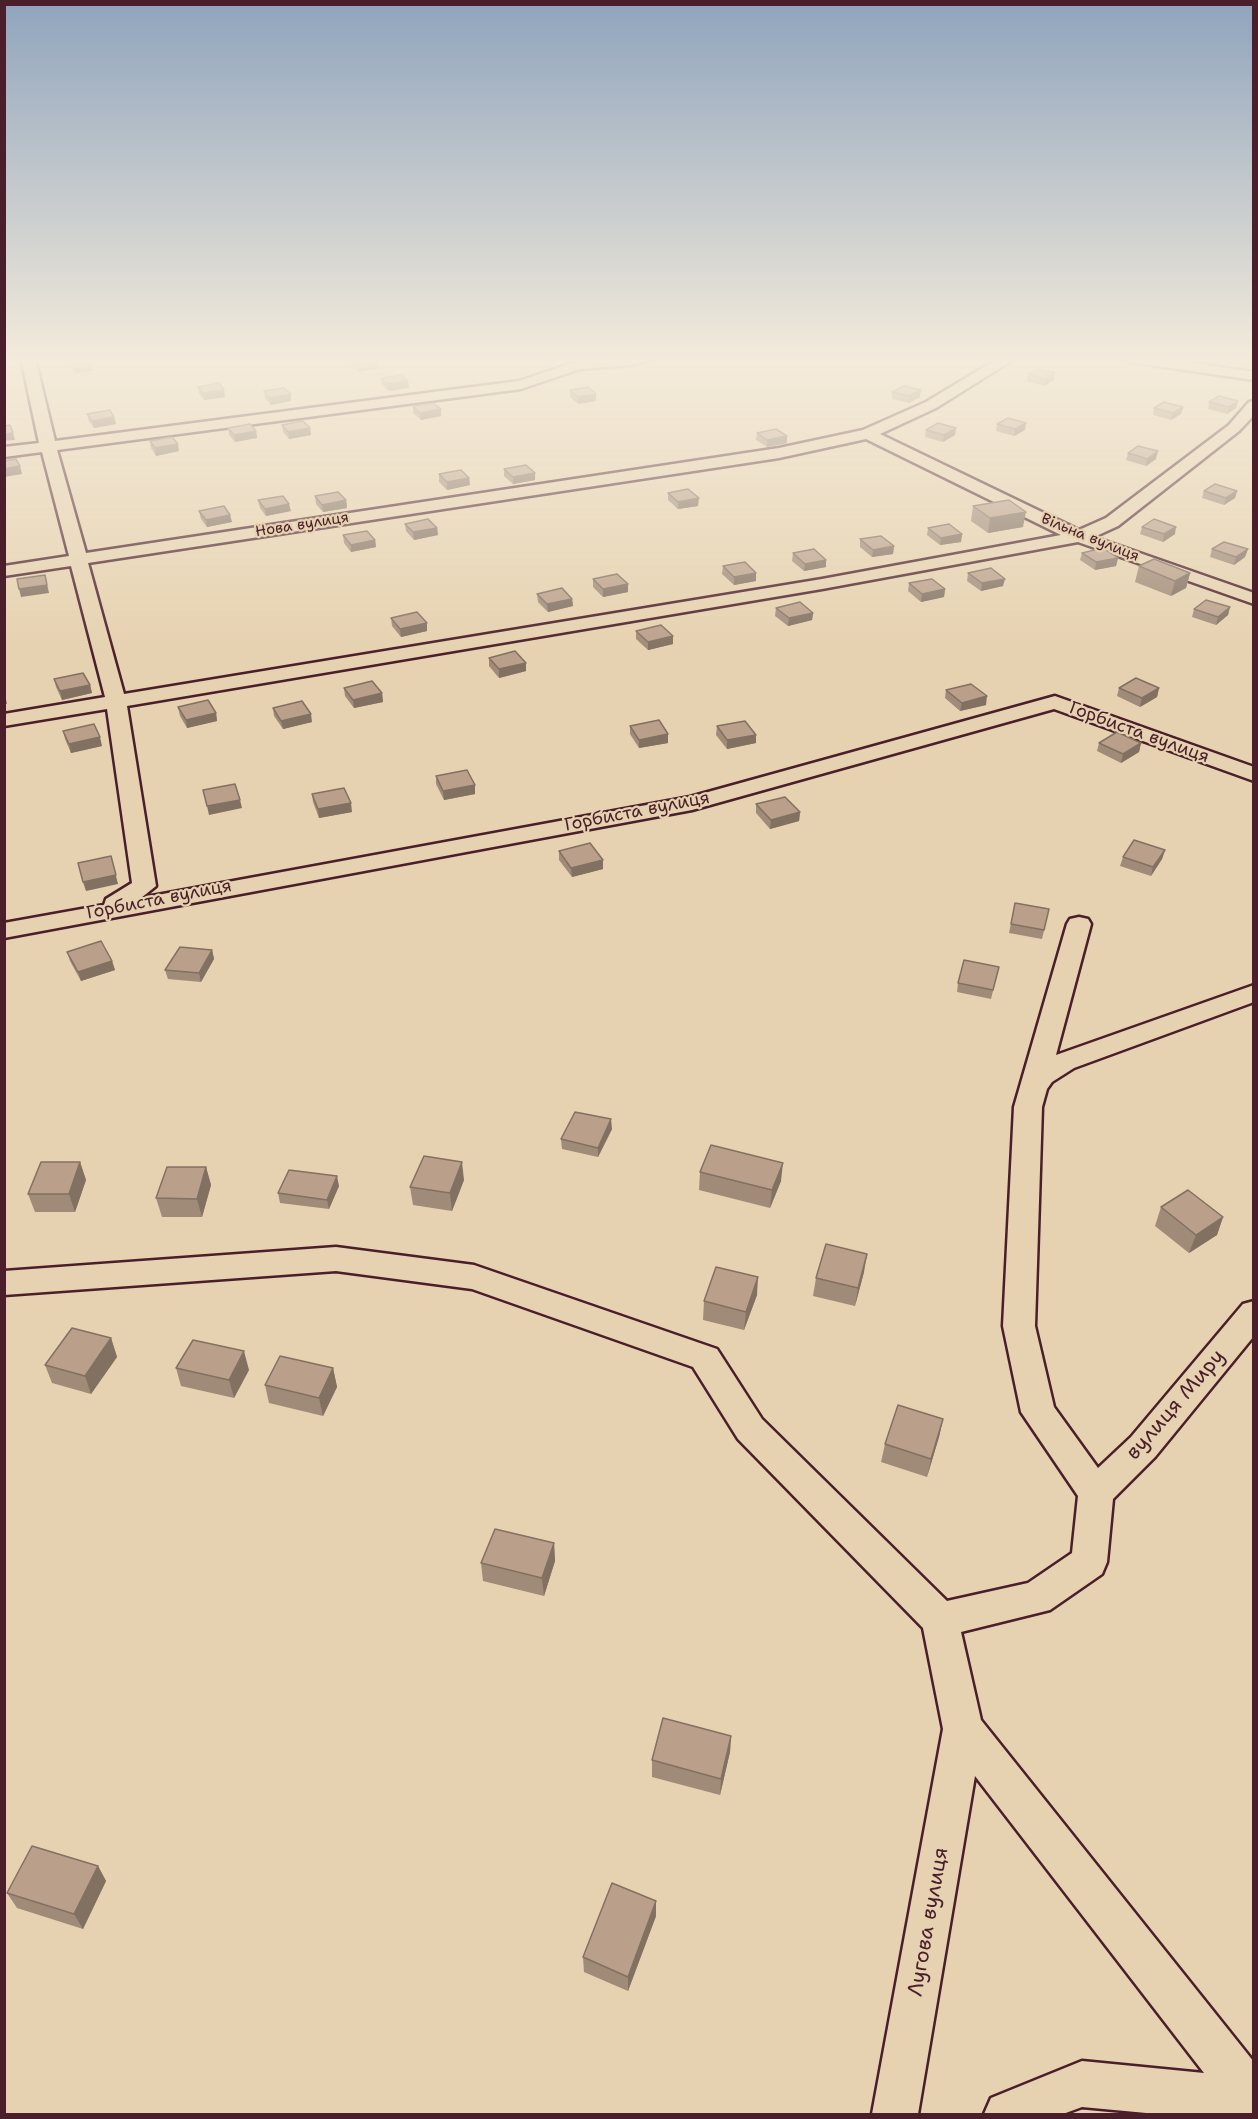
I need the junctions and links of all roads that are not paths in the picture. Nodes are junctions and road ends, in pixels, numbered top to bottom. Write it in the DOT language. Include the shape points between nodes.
graph roads {
  1 [pos="51,457"];
  2 [pos="753,457"];
  3 [pos="915,457"];
  4 [pos="1197,457"];
  5 [pos="1079,537"];
  6 [pos="78,559"];
  7 [pos="4,571"];
  8 [pos="1254,599"];
  9 [pos="116,700"];
  10 [pos="4,720"];
  11 [pos="1254,775"];
  12 [pos="106,910"];
  13 [pos="1079,924"];
  14 [pos="4,931"];
  15 [pos="1254,993"];
  16 [pos="1033,1089"];
  17 [pos="4,1283"];
  18 [pos="1254,1313"];
  19 [pos="1096,1493"];
  20 [pos="940,1620"];
  21 [pos="963,1729"];
  22 [pos="1254,2100"];
  23 [pos="895,2115"];
  24 [pos="1007,2115"];
  1 -- 6 [label="street"];
  2 -- 6 [label="street, Нова вулиця"];
  3 -- 5 [label="street, Вільна вулиця"];
  4 -- 5 [label="street" via="1112,522"];
  5 -- 8 [label="street, Вільна вулиця"];
  5 -- 9 [label="street" via="822,584"];
  6 -- 7 [label="street, Нова вулиця"];
  6 -- 9 [label="street"];
  9 -- 10 [label="street"];
  9 -- 12 [label="street" via="144,886"];
  11 -- 12 [label="street, Горбиста вулиця" via="1055,702 692,803"];
  12 -- 14 [label="street, Горбиста вулиця"];
  13 -- 16 [label="street"];
  15 -- 16 [label="street" via="1064,1062 1042,1075"];
  16 -- 19 [label="street" via="1028,1107 1019,1326 1038,1412"];
  17 -- 20 [label="street" via="336,1259 474,1277 705,1358 750,1429"];
  18 -- 19 [label="street, вулиця Миру" via="1143,1447"];
  19 -- 20 [label="street" via="1089,1562 1037,1598"];
  20 -- 21 [label="street"];
  21 -- 22 [label="street"];
  21 -- 23 [label="street, Лугова вулиця"];
  22 -- 24 [label="street" via="1082,2084"];
}
